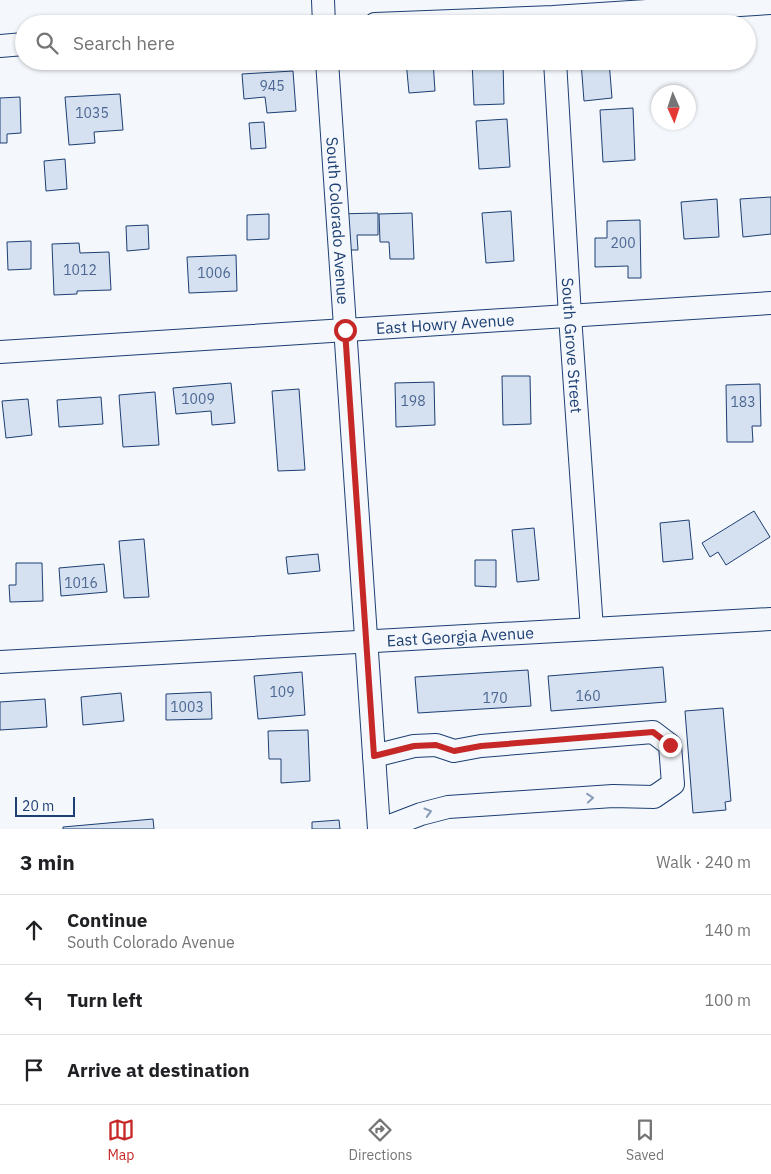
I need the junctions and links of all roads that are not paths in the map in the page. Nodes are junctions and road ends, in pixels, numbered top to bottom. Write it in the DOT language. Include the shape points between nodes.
graph roads {
  1 [pos="323,0"];
  2 [pos="771,3"];
  3 [pos="324,15"];
  4 [pos="617,15"];
  5 [pos="15,45"];
  6 [pos="0,46"];
  7 [pos="328,70"];
  8 [pos="556,70"];
  9 [pos="771,303"];
  10 [pos="570,316"];
  11 [pos="345,330"];
  12 [pos="0,352"];
  13 [pos="771,619"];
  14 [pos="592,629"];
  15 [pos="366,641"];
  16 [pos="0,662"];
  17 [pos="374,756"];
  18 [pos="380,829"];
  1 -- 3 [label="street"];
  2 -- 4 [label="street"];
  5 -- 6 [label="street"];
  7 -- 11 [label="street, South Colorado Avenue"];
  8 -- 10 [label="street, South Grove Street"];
  9 -- 10 [label="street, East Howry Avenue"];
  10 -- 11 [label="street, East Howry Avenue"];
  10 -- 14 [label="street, South Grove Street"];
  11 -- 12 [label="street, East Howry Avenue"];
  11 -- 15 [label="street, South Colorado Avenue"];
  13 -- 14 [label="street, East Georgia Avenue"];
  14 -- 15 [label="street, East Georgia Avenue"];
  15 -- 16 [label="street, East Georgia Avenue"];
  15 -- 17 [label="street, South Colorado Avenue"];
  17 -- 18 [label="street, South Colorado Avenue"];
  18 -- 17 [label="street, one-way" via="448,806 613,796 654,797 673,784 670,745 653,732 454,751 436,745 414,746"];
}
